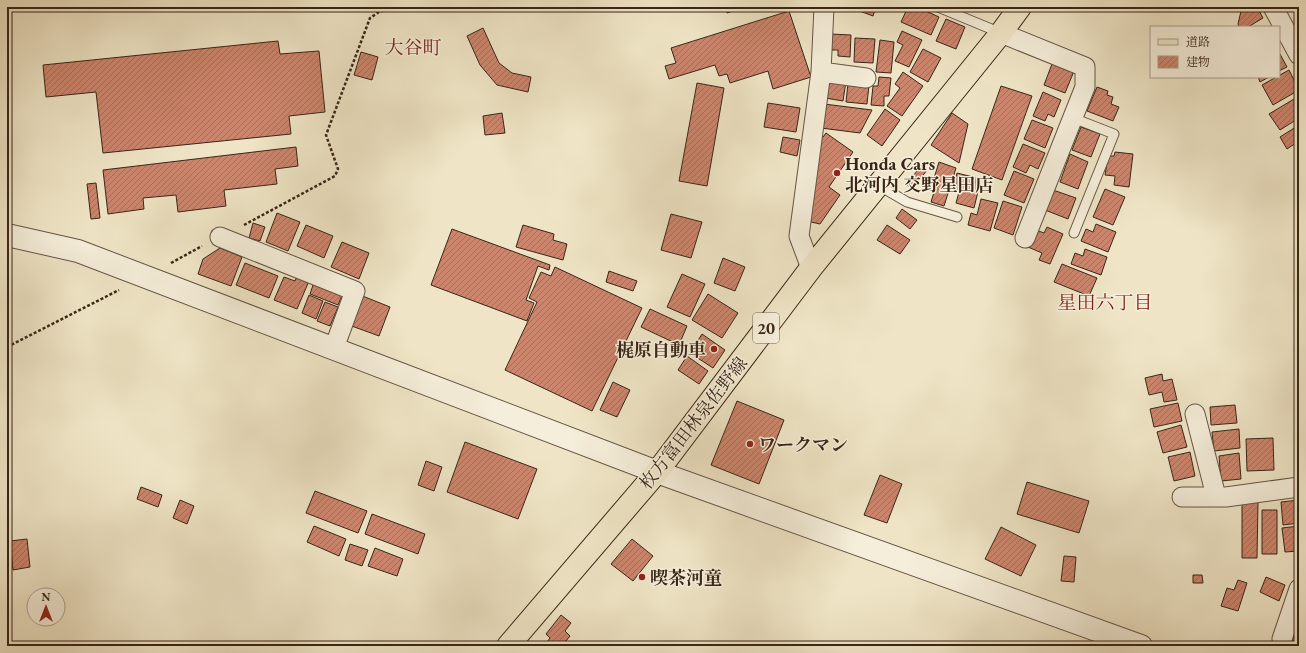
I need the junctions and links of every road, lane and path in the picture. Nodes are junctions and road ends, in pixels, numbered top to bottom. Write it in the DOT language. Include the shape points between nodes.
graph roads {
  1 [pos="396,7"];
  2 [pos="824,7"];
  3 [pos="938,7"];
  4 [pos="1020,7"];
  5 [pos="1273,7"];
  6 [pos="1001,33"];
  7 [pos="1299,55"];
  8 [pos="821,72"];
  9 [pos="866,78"];
  10 [pos="1073,118"];
  11 [pos="878,185"];
  12 [pos="957,218"];
  13 [pos="1074,233"];
  14 [pos="7,234"];
  15 [pos="220,237"];
  16 [pos="1025,238"];
  17 [pos="811,268"];
  18 [pos="145,276"];
  19 [pos="7,347"];
  20 [pos="334,348"];
  21 [pos="1195,414"];
  22 [pos="657,472"];
  23 [pos="1299,487"];
  24 [pos="1216,496"];
  25 [pos="1182,497"];
  26 [pos="1299,589"];
  27 [pos="1282,639"];
  28 [pos="513,644"];
  29 [pos="1141,646"];
  1 -- 15 [label="path" via="379,12 370,18 326,135 338,169 335,176"];
  2 -- 8 [label="street"];
  3 -- 6 [label="lane"];
  4 -- 6 [label="main road, 枚方富田林泉佐野線 / 20"];
  5 -- 7 [label="street"];
  6 -- 10 [label="street" via="1085,67 1085,87"];
  6 -- 11 [label="main road, 枚方富田林泉佐野線 / 20"];
  8 -- 9 [label="street"];
  8 -- 17 [label="street" via="799,236"];
  10 -- 13 [label="lane" via="1114,134"];
  10 -- 16 [label="street"];
  11 -- 12 [label="lane" via="907,202"];
  11 -- 17 [label="main road, 枚方富田林泉佐野線 / 20"];
  14 -- 18 [label="street" via="78,251"];
  15 -- 18 [label="path"];
  15 -- 20 [label="street" via="355,291"];
  17 -- 22 [label="main road, 枚方富田林泉佐野線 / 20"];
  18 -- 19 [label="path"];
  18 -- 20 [label="street"];
  20 -- 22 [label="street"];
  21 -- 24 [label="street"];
  22 -- 28 [label="main road, 枚方富田林泉佐野線 / 20"];
  22 -- 29 [label="street"];
  23 -- 24 [label="street" via="1226,497"];
  24 -- 25 [label="street"];
  26 -- 27 [label="street"];
}
